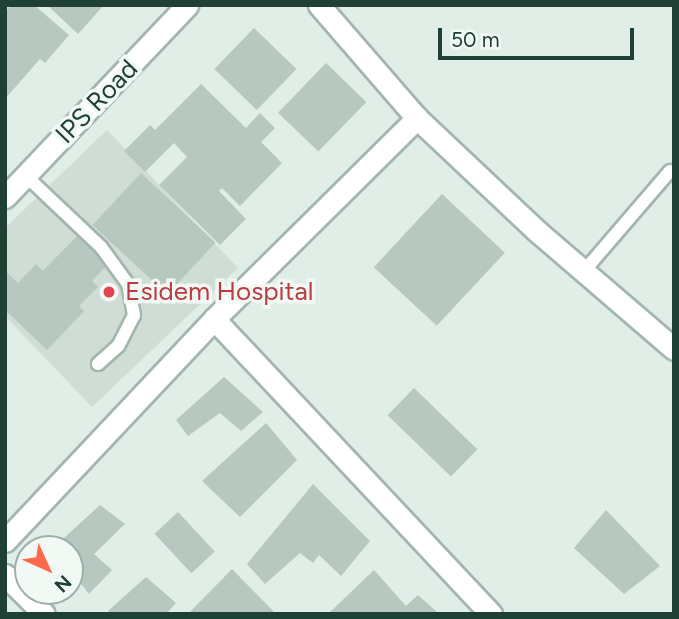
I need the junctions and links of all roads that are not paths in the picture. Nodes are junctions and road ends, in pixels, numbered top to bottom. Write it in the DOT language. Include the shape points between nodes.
graph roads {
  1 [pos="187,5"];
  2 [pos="319,5"];
  3 [pos="417,118"];
  4 [pos="670,171"];
  5 [pos="13,183"];
  6 [pos="584,271"];
  7 [pos="215,318"];
  8 [pos="674,349"];
  9 [pos="98,364"];
  10 [pos="5,541"];
  11 [pos="5,575"];
  12 [pos="44,614"];
  13 [pos="491,614"];
  1 -- 5 [label="street, IPS Road"];
  2 -- 3 [label="street"];
  3 -- 6 [label="street"];
  3 -- 7 [label="street"];
  4 -- 6 [label="lane"];
  5 -- 9 [label="lane" via="101,247 128,284 134,315 118,346"];
  6 -- 8 [label="street"];
  7 -- 10 [label="street"];
  7 -- 13 [label="street"];
  11 -- 12 [label="street"];
}
